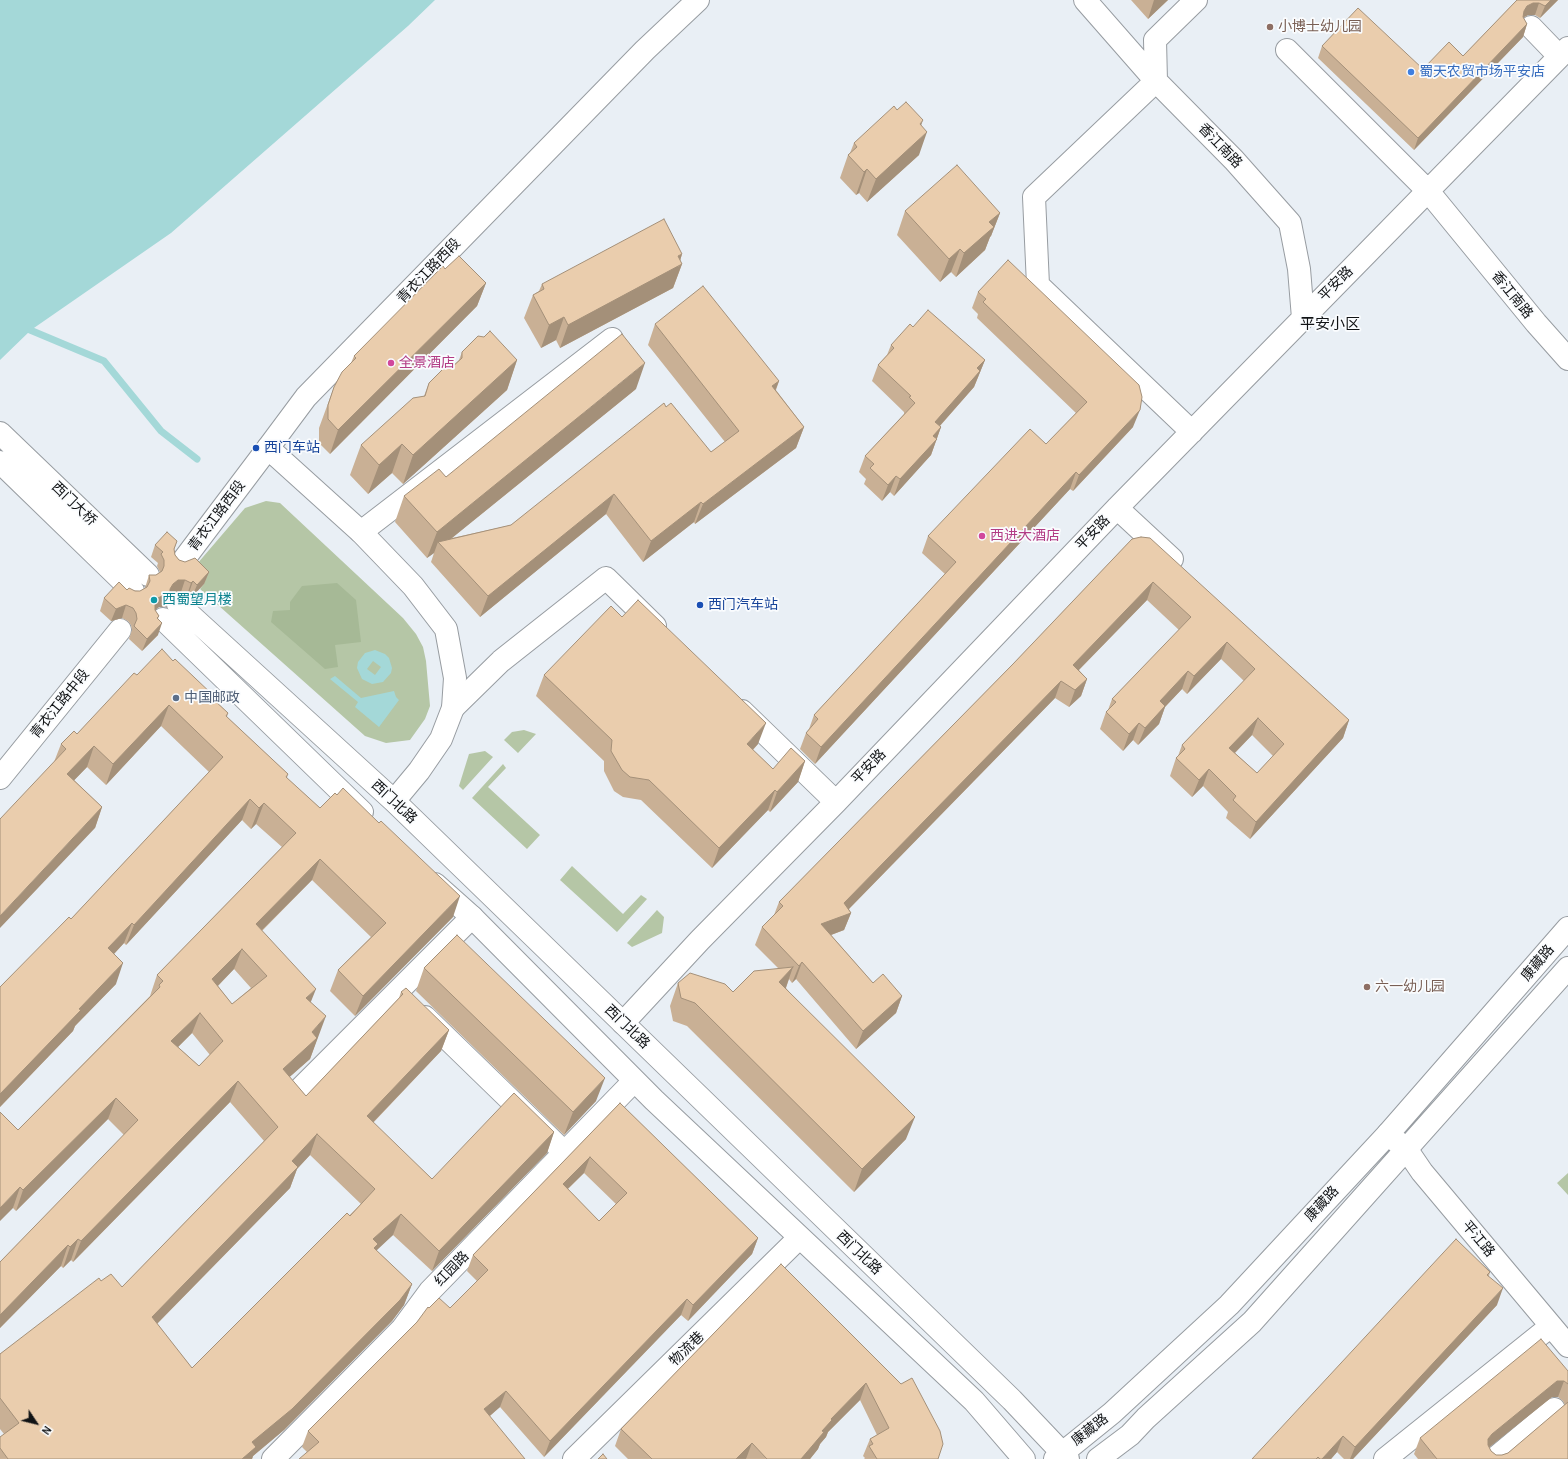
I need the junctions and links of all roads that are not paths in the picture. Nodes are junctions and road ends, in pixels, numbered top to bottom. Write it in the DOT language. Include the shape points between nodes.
graph roads {
  1 [pos="698,0"];
  2 [pos="1085,0"];
  3 [pos="1196,0"];
  4 [pos="1532,28"];
  5 [pos="1286,50"];
  6 [pos="1564,52"];
  7 [pos="1156,81"];
  8 [pos="1428,192"];
  9 [pos="1303,318"];
  10 [pos="612,339"];
  11 [pos="1568,359"];
  12 [pos="1192,432"];
  13 [pos="0,433"];
  14 [pos="268,448"];
  15 [pos="0,462"];
  16 [pos="1118,508"];
  17 [pos="361,532"];
  18 [pos="182,562"];
  19 [pos="1187,572"];
  20 [pos="178,604"];
  21 [pos="163,619"];
  22 [pos="120,630"];
  23 [pos="669,640"];
  24 [pos="726,695"];
  25 [pos="454,708"];
  26 [pos="0,778"];
  27 [pos="394,801"];
  28 [pos="836,802"];
  29 [pos="377,828"];
  30 [pos="422,871"];
  31 [pos="472,917"];
  32 [pos="1568,928"];
  33 [pos="1568,968"];
  34 [pos="398,991"];
  35 [pos="623,1023"];
  36 [pos="634,1081"];
  37 [pos="299,1090"];
  38 [pos="1388,1134"];
  39 [pos="1407,1150"];
  40 [pos="565,1153"];
  41 [pos="799,1238"];
  42 [pos="1551,1326"];
  43 [pos="1568,1346"];
  44 [pos="1554,1409"];
  45 [pos="1061,1457"];
  46 [pos="1387,1458"];
  47 [pos="273,1459"];
  48 [pos="574,1459"];
  49 [pos="1024,1459"];
  50 [pos="1098,1459"];
  51 [pos="1494,1459"];
  1 -- 14 [label="street, 青衣江路西段" via="645,50 306,397"];
  2 -- 7 [label="street, 香江南路"];
  3 -- 7 [label="street" via="1155,40"];
  4 -- 6 [label="street"];
  5 -- 8 [label="street, 香江南路"];
  6 -- 8 [label="street, 平安路"];
  7 -- 9 [label="street, 香江南路" via="1234,160 1290,223 1299,269"];
  7 -- 12 [label="street" via="1034,197 1038,285"];
  8 -- 9 [label="street, 平安路"];
  8 -- 11 [label="street, 香江南路"];
  9 -- 12 [label="street, 平安路"];
  10 -- 17 [label="street"];
  12 -- 16 [label="street, 平安路"];
  13 -- 15 [label="street, 西门大桥" via="141,583"];
  14 -- 17 [label="street"];
  14 -- 18 [label="street, 青衣江路西段"];
  16 -- 19 [label="street"];
  16 -- 28 [label="street, 平安路"];
  17 -- 25 [label="street" via="414,586 446,629 455,678"];
  20 -- 27 [label="street, 西门北路"];
  21 -- 29 [label="street"];
  22 -- 26 [label="street, 青衣江路中段"];
  23 -- 25 [label="street" via="606,578 500,661"];
  24 -- 28 [label="street"];
  25 -- 27 [label="street" via="441,739"];
  27 -- 35 [label="street, 西门北路"];
  28 -- 35 [label="street, 平安路" via="700,940"];
  30 -- 31 [label="street"];
  31 -- 34 [label="street"];
  31 -- 36 [label="street"];
  32 -- 38 [label="street, 康藏路"];
  33 -- 39 [label="street, 康藏路"];
  34 -- 37 [label="street"];
  34 -- 40 [label="street"];
  35 -- 45 [label="street, 西门北路" via="1012,1400"];
  36 -- 40 [label="street, 红园路"];
  36 -- 41 [label="street"];
  38 -- 39 [label="street, 平江路"];
  38 -- 45 [label="street, 康藏路" via="1229,1305 1112,1414"];
  39 -- 42 [label="street, 平江路" via="1422,1172"];
  39 -- 50 [label="street, 康藏路" via="1252,1322 1130,1435"];
  40 -- 47 [label="street, 红园路" via="430,1291 402,1329"];
  41 -- 48 [label="street, 物流巷"];
  41 -- 49 [label="street" via="974,1401"];
  42 -- 43 [label="street, 平江路"];
  42 -- 46 [label="street"];
  44 -- 51 [label="street"];
}
